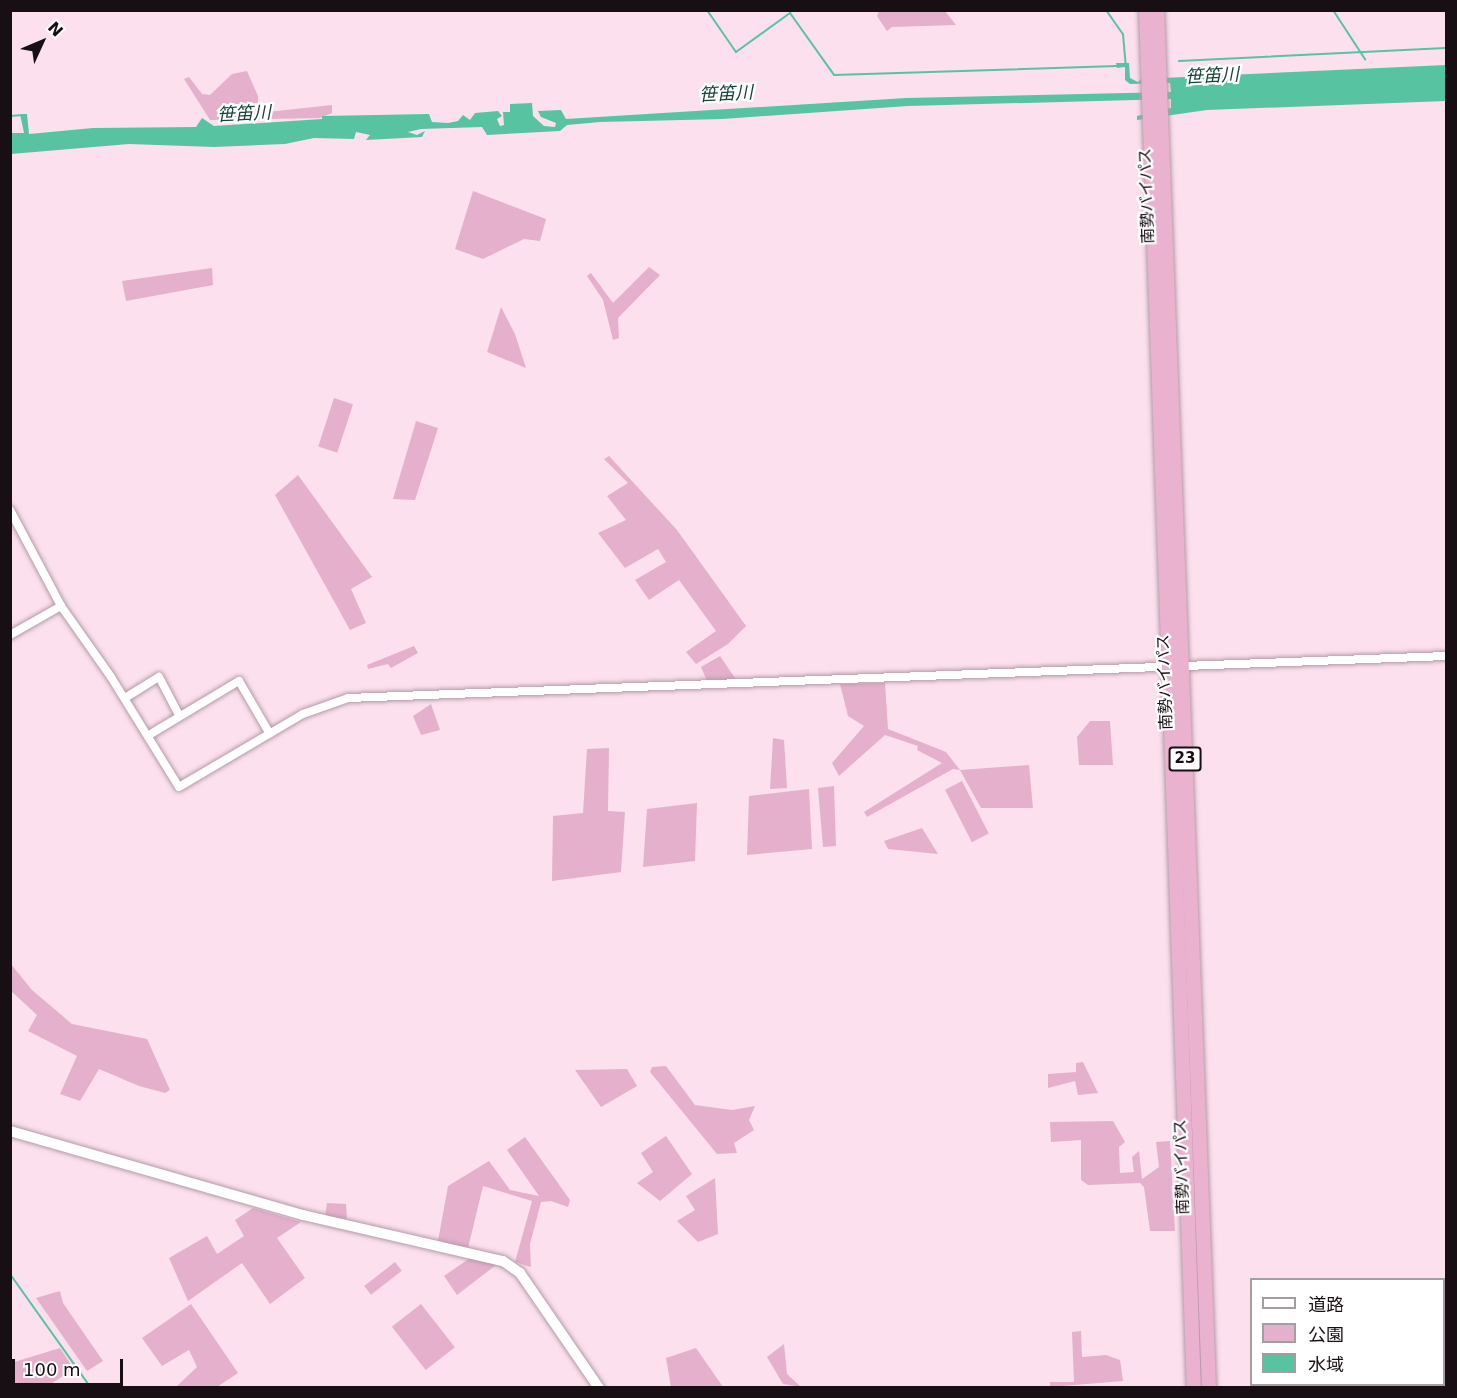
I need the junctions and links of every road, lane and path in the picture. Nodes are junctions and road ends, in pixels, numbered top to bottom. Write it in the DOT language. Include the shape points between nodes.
graph roads {
  1 [pos="1146,10"];
  2 [pos="1157,10"];
  3 [pos="1154,61"];
  4 [pos="10,510"];
  5 [pos="61,606"];
  6 [pos="10,635"];
  7 [pos="1446,656"];
  8 [pos="1175,666"];
  9 [pos="125,698"];
  10 [pos="179,715"];
  11 [pos="270,734"];
  12 [pos="149,735"];
  13 [pos="10,1131"];
  14 [pos="599,1388"];
  15 [pos="1194,1388"];
  16 [pos="1209,1388"];
  1 -- 3 [label="highway, 南勢バイパス / 23"];
  2 -- 3 [label="highway, 南勢バイパス / 23"];
  3 -- 8 [label="highway, 南勢バイパス / 23"];
  4 -- 5 [label="street"];
  5 -- 6 [label="street"];
  5 -- 9 [label="street"];
  7 -- 8 [label="street"];
  8 -- 11 [label="street" via="348,698 303,714"];
  8 -- 15 [label="highway, 南勢バイパス / 23"];
  8 -- 16 [label="highway, 南勢バイパス / 23"];
  9 -- 10 [label="street" via="159,677"];
  9 -- 12 [label="street"];
  10 -- 11 [label="street" via="239,681"];
  10 -- 12 [label="street"];
  11 -- 12 [label="street" via="179,787"];
  13 -- 14 [label="street" via="303,1215 503,1261 520,1273"];
}
